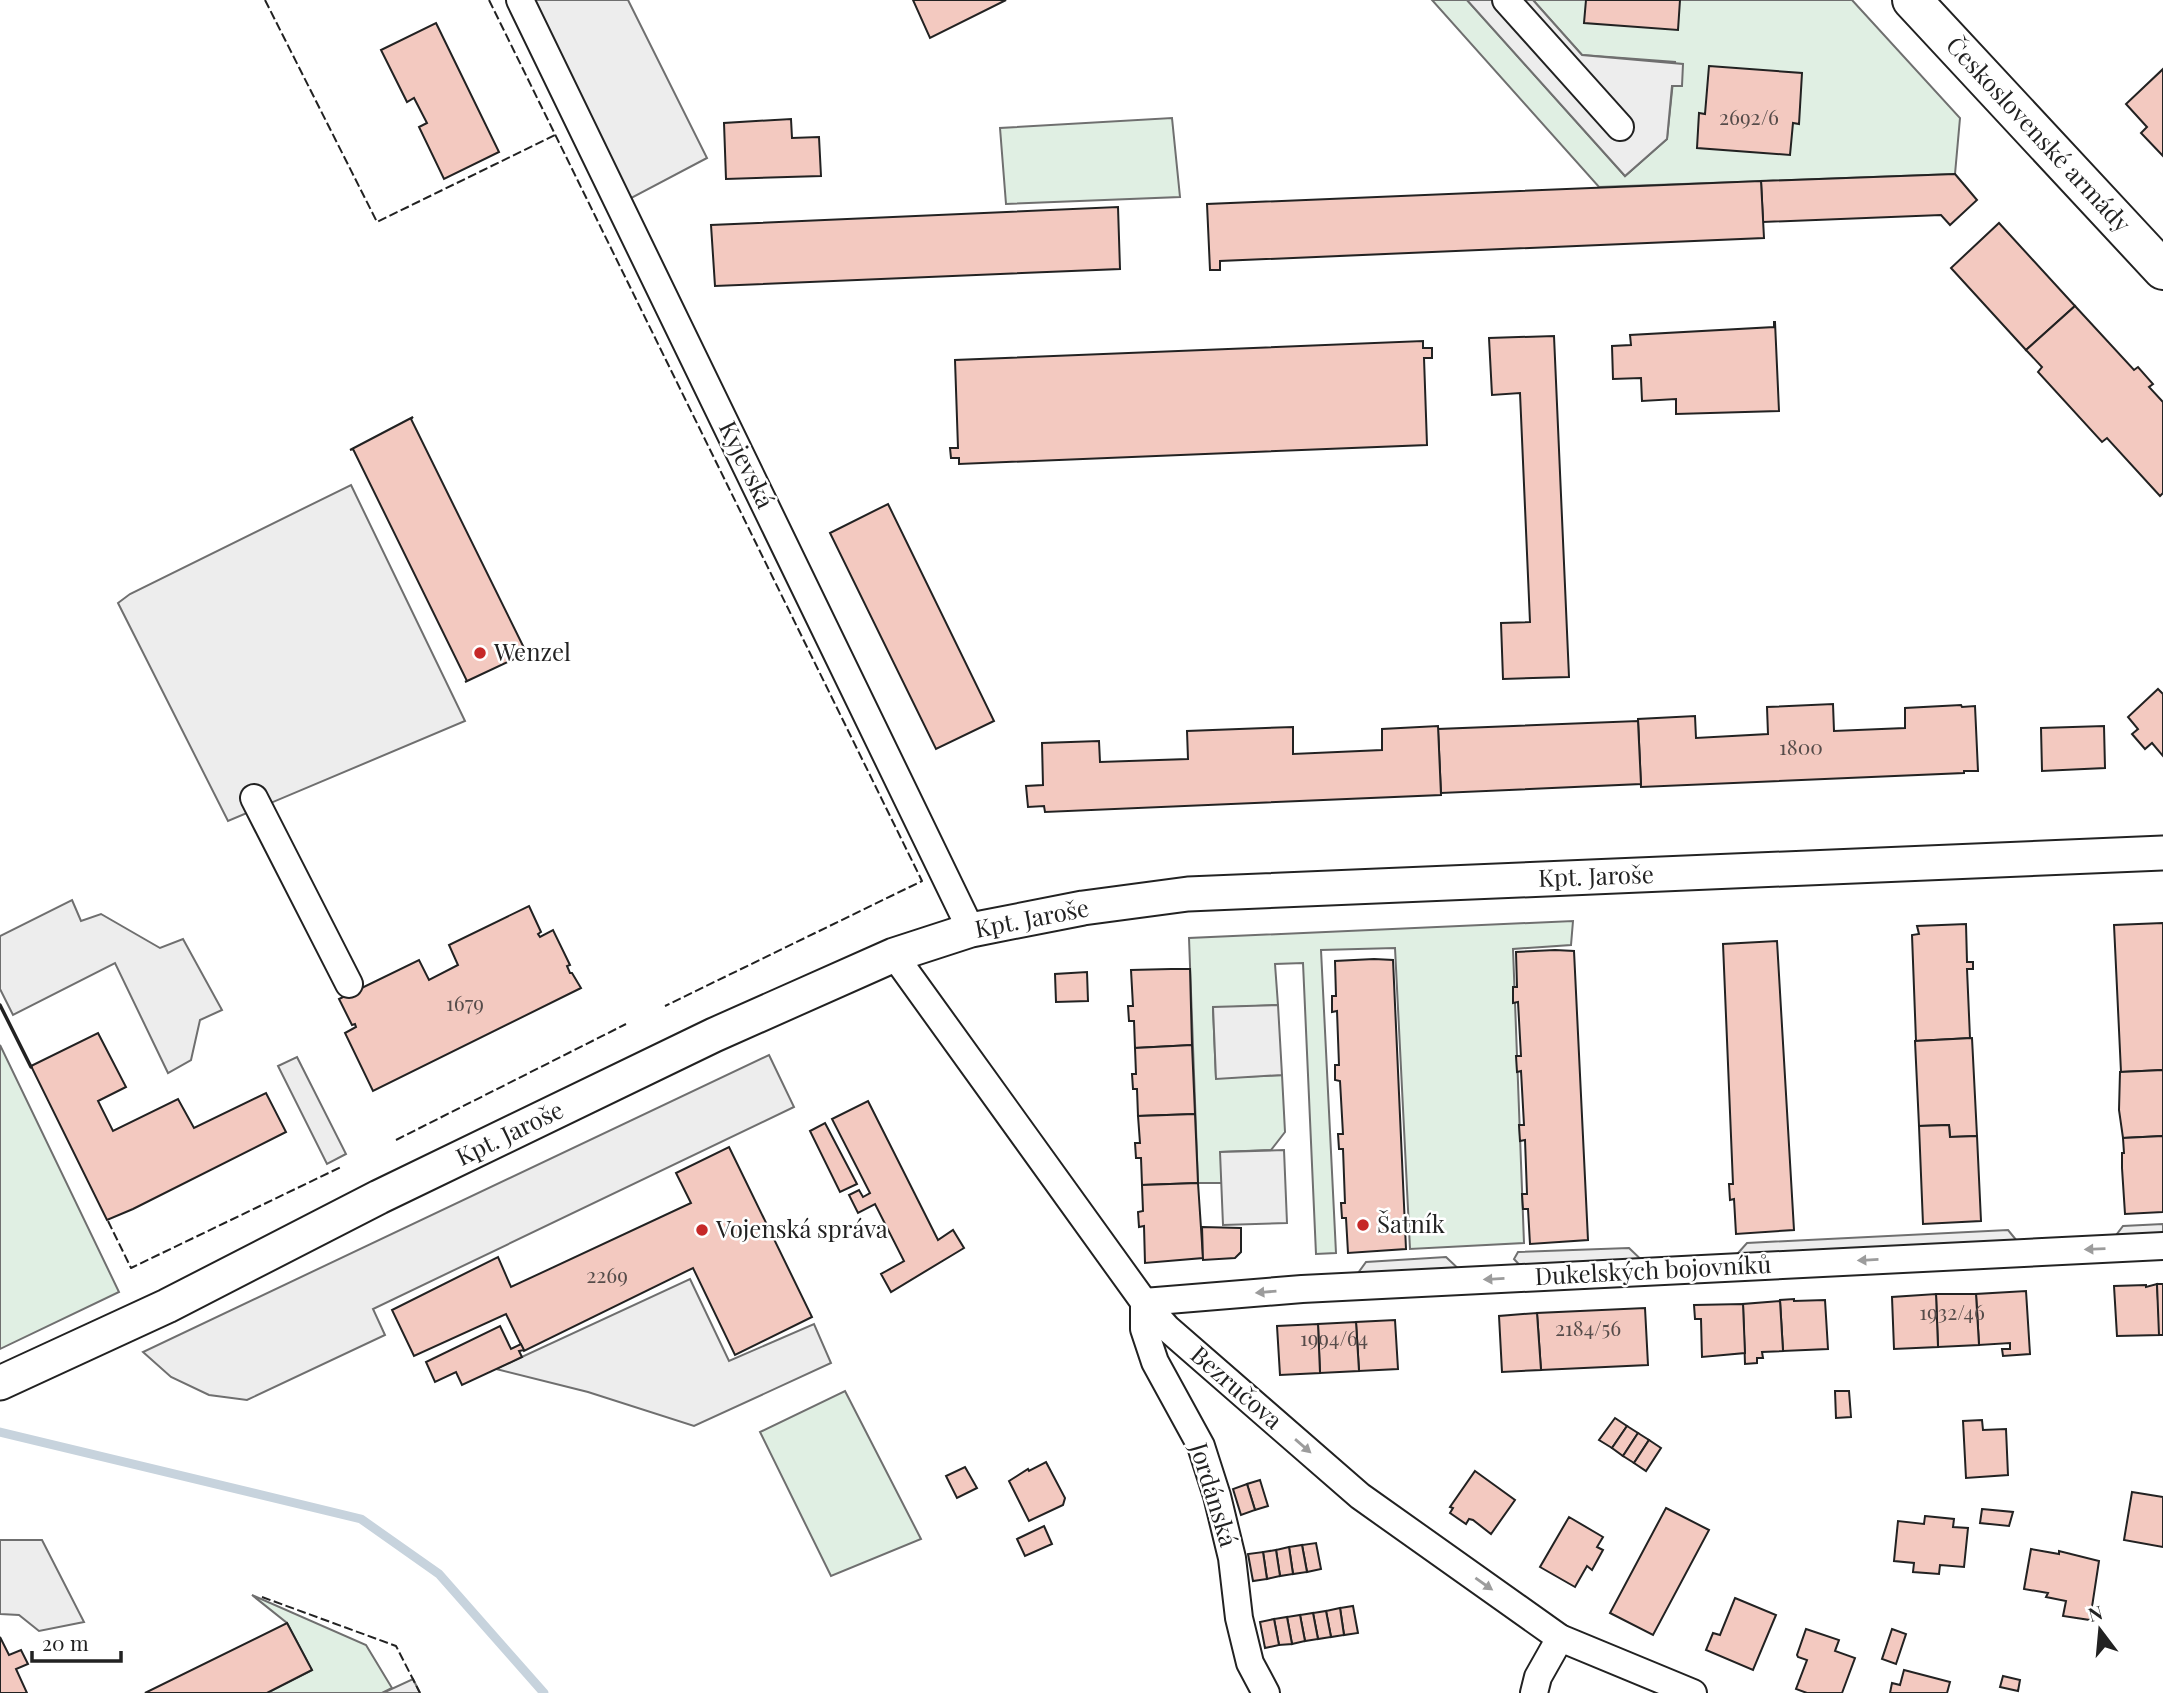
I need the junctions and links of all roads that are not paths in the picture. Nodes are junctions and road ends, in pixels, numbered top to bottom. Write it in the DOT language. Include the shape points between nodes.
graph roads {
  1 [pos="520,0"];
  2 [pos="1506,0"];
  3 [pos="1912,0"];
  4 [pos="1620,127"];
  5 [pos="2163,270"];
  6 [pos="254,798"];
  7 [pos="2163,853"];
  8 [pos="971,930"];
  9 [pos="894,955"];
  10 [pos="349,984"];
  11 [pos="2163,1246"];
  12 [pos="1144,1302"];
  13 [pos="0,1383"];
  14 [pos="1560,1638"];
  15 [pos="1266,1693"];
  16 [pos="1534,1693"];
  17 [pos="1693,1693"];
  1 -- 8 [label="street, Kyjevská"];
  2 -- 4 [label="street"];
  3 -- 5 [label="main road, Československé armády"];
  6 -- 10 [label="street"];
  7 -- 8 [label="street, Kpt. Jaroše" via="1188,894"];
  8 -- 9 [label="street, Kpt. Jaroše"];
  9 -- 12 [label="street, Bezručova"];
  9 -- 13 [label="street, Kpt. Jaroše" via="714,1035 167,1306"];
  11 -- 12 [label="street, Dukelských bojovníků, one-way" via="1302,1289"];
  12 -- 14 [label="street, Bezručova, one-way" via="1167,1328 1360,1496"];
  12 -- 15 [label="street, Jordánská" via="1144,1329 1155,1362 1201,1446 1217,1496 1232,1558 1239,1618 1250,1662"];
  14 -- 16 [label="street"];
  14 -- 17 [label="street, Bezručova"];
}
